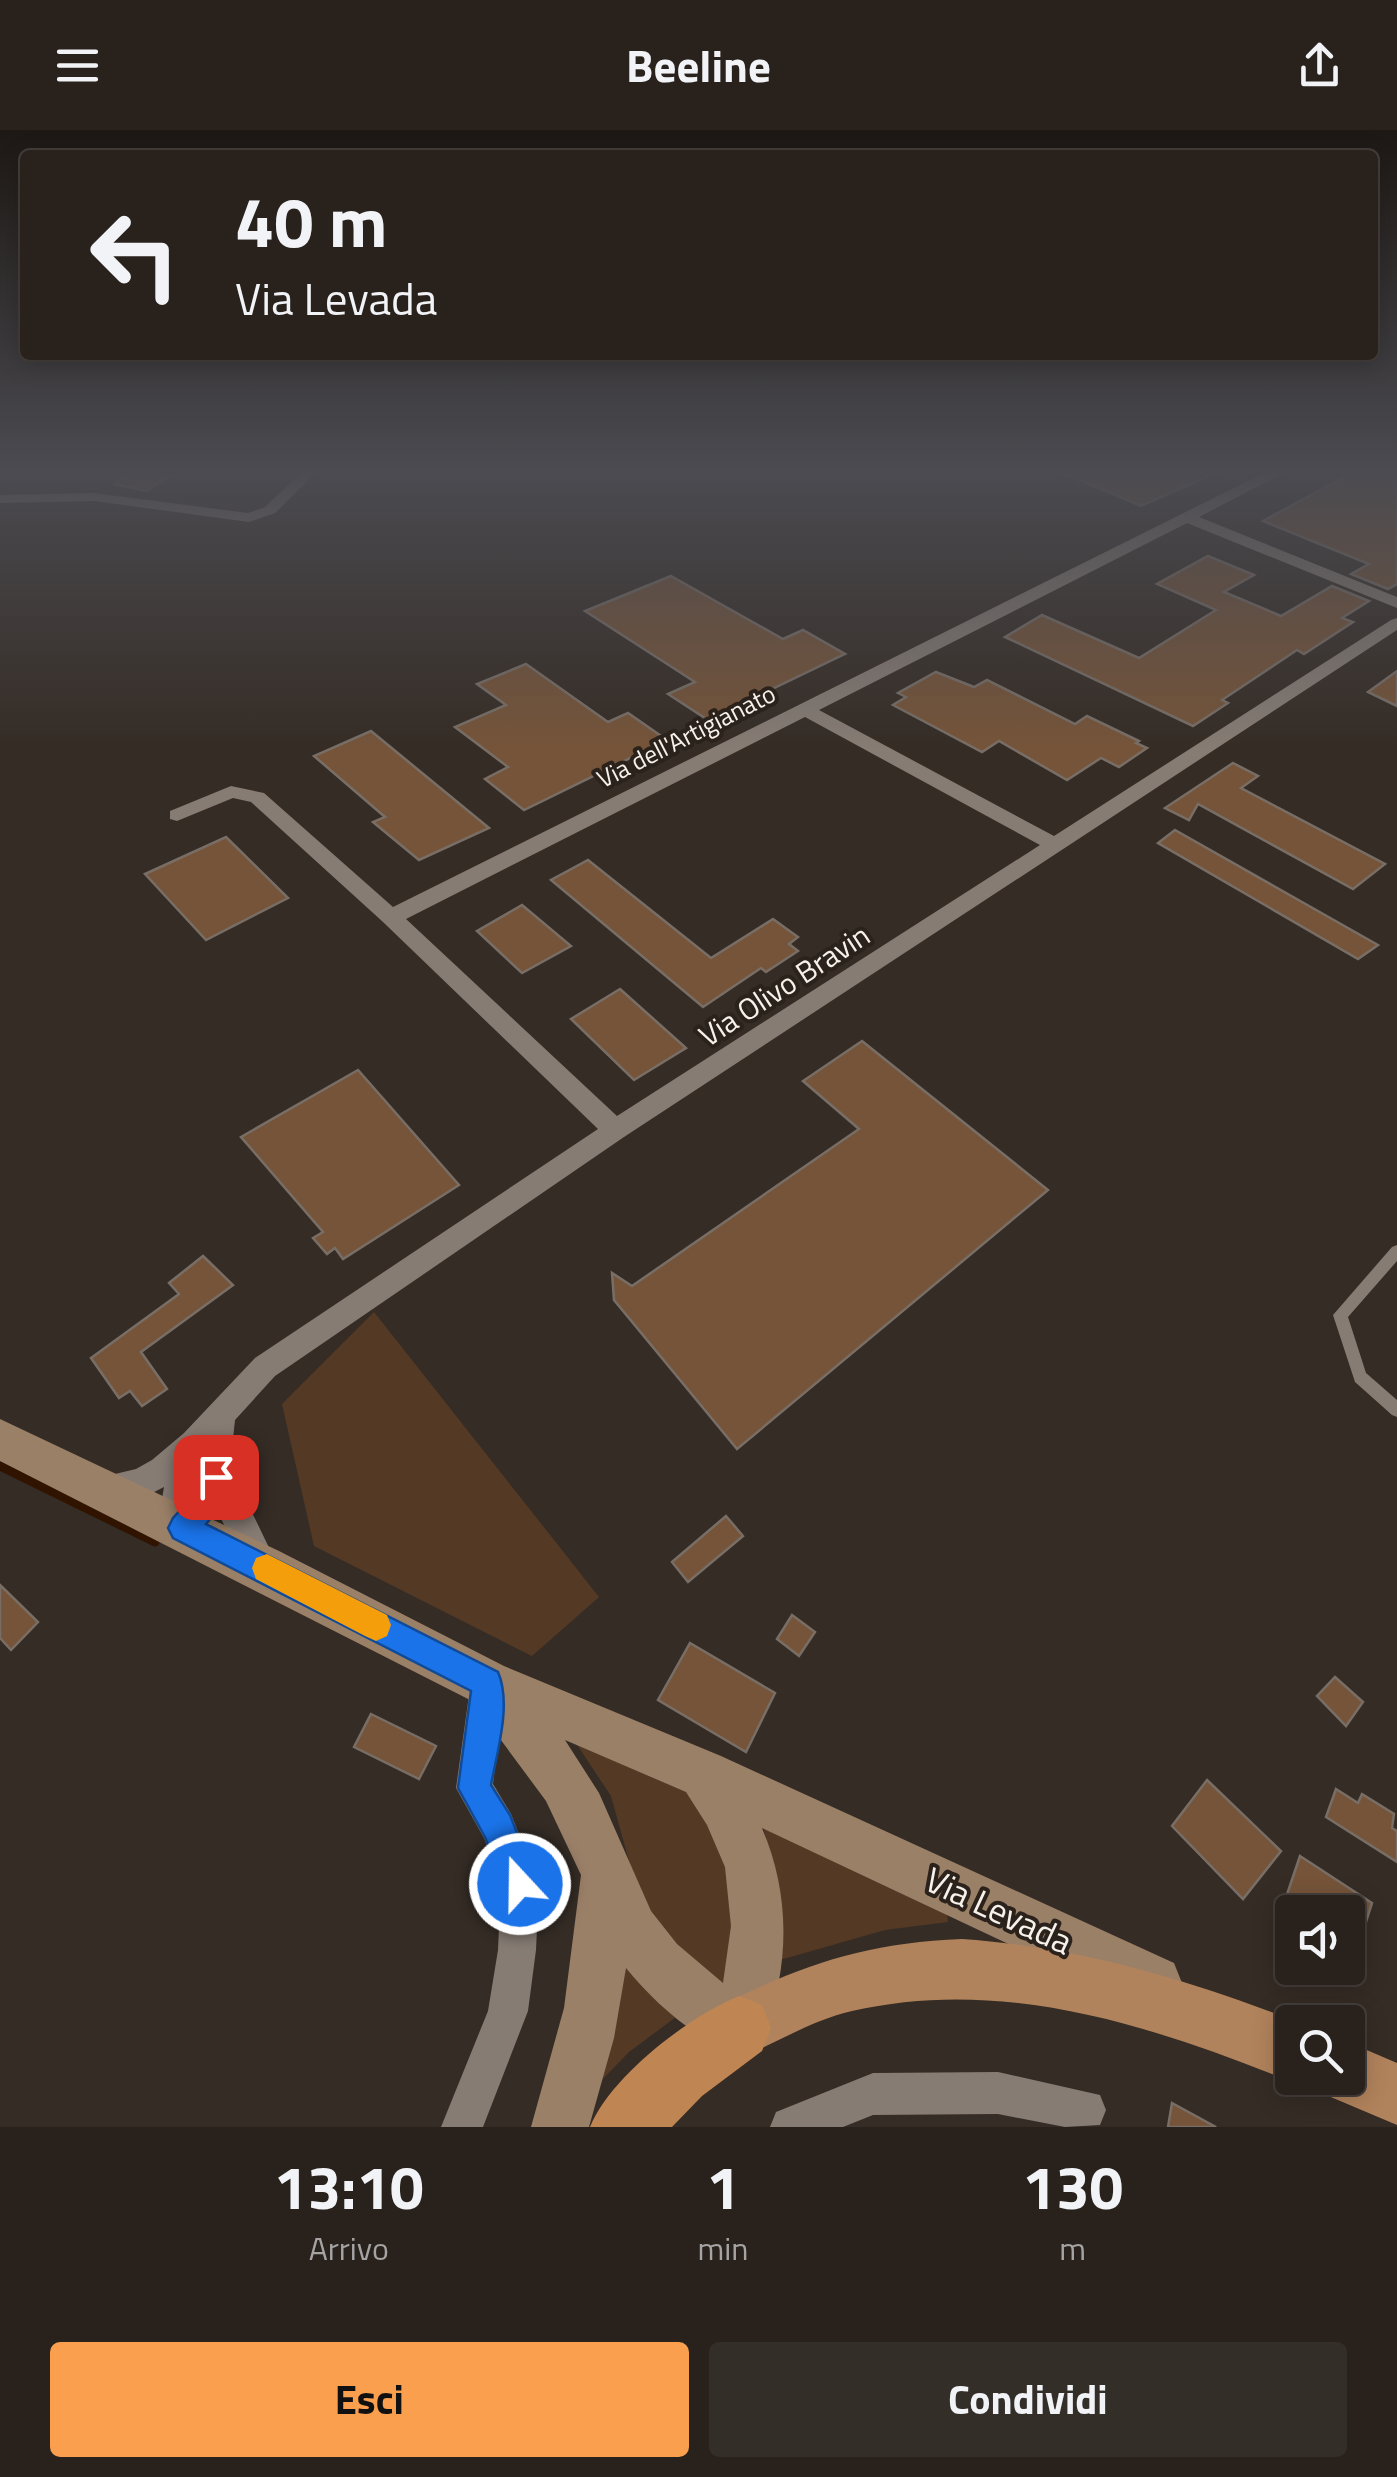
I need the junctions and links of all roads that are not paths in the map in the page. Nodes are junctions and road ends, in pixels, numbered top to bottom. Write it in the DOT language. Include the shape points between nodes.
graph roads {
  1 [pos="1096,562"];
  2 [pos="1294,562"];
  3 [pos="1397,604"];
  4 [pos="1397,624"];
  5 [pos="802,708"];
  6 [pos="177,816"];
  7 [pos="1055,845"];
  8 [pos="391,917"];
  9 [pos="615,1130"];
  10 [pos="1397,1251"];
  11 [pos="1397,1410"];
  12 [pos="212,1426"];
  13 [pos="0,1439"];
  14 [pos="216,1472"];
  15 [pos="106,1490"];
  16 [pos="178,1526"];
  17 [pos="263,1567"];
  18 [pos="487,1683"];
  19 [pos="703,1774"];
  20 [pos="602,1859"];
  21 [pos="739,2028"];
  22 [pos="1275,2043"];
  23 [pos="1275,2044"];
  24 [pos="1365,2080"];
  25 [pos="1397,2094"];
  26 [pos="1085,2110"];
  27 [pos="462,2127"];
  28 [pos="560,2127"];
  29 [pos="624,2127"];
  30 [pos="791,2127"];
  1 -- 5 [label="street, Via dell'Artigianato"];
  2 -- 3 [label="street"];
  4 -- 7 [label="street, Via Olivo Bravin"];
  5 -- 7 [label="street"];
  5 -- 8 [label="street, Via dell'Artigianato"];
  6 -- 8 [label="street" via="231,792 249,792"];
  7 -- 9 [label="street, Via Olivo Bravin"];
  8 -- 9 [label="street"];
  9 -- 12 [label="street, Via Olivo Bravin" via="266,1366"];
  10 -- 11 [label="lane" via="1340,1315 1360,1377"];
  12 -- 14 [label="street"];
  12 -- 15 [label="street" via="143,1482"];
  12 -- 16 [label="street" via="180,1480"];
  13 -- 15 [label="main road, Via Levada"];
  14 -- 16 [label="street" via="212,1497"];
  14 -- 17 [label="street"];
  15 -- 16 [label="main road, Via Levada"];
  16 -- 17 [label="main road, Via Levada"];
  17 -- 18 [label="main road, Via Levada"];
  18 -- 19 [label="main road, Via Levada"];
  18 -- 20 [label="main road, Via Levada" via="546,1754"];
  18 -- 27 [label="street" via="474,1788 520,1884 517,1950 508,2011"];
  19 -- 21 [label="main road" via="734,1818 756,1886 755,1976"];
  19 -- 22 [label="main road, Via Levada"];
  20 -- 21 [label="main road, Via Levada" via="623,1914 649,1955 679,1988"];
  20 -- 28 [label="main road, Via Levada" via="599,1980"];
  21 -- 23 [label="main road" via="852,1981 964,1969 1121,1992"];
  21 -- 29 [label="highway" via="679,2073"];
  24 -- 25 [label="main road"];
  26 -- 30 [label="street" via="998,2093 873,2094"];
}
